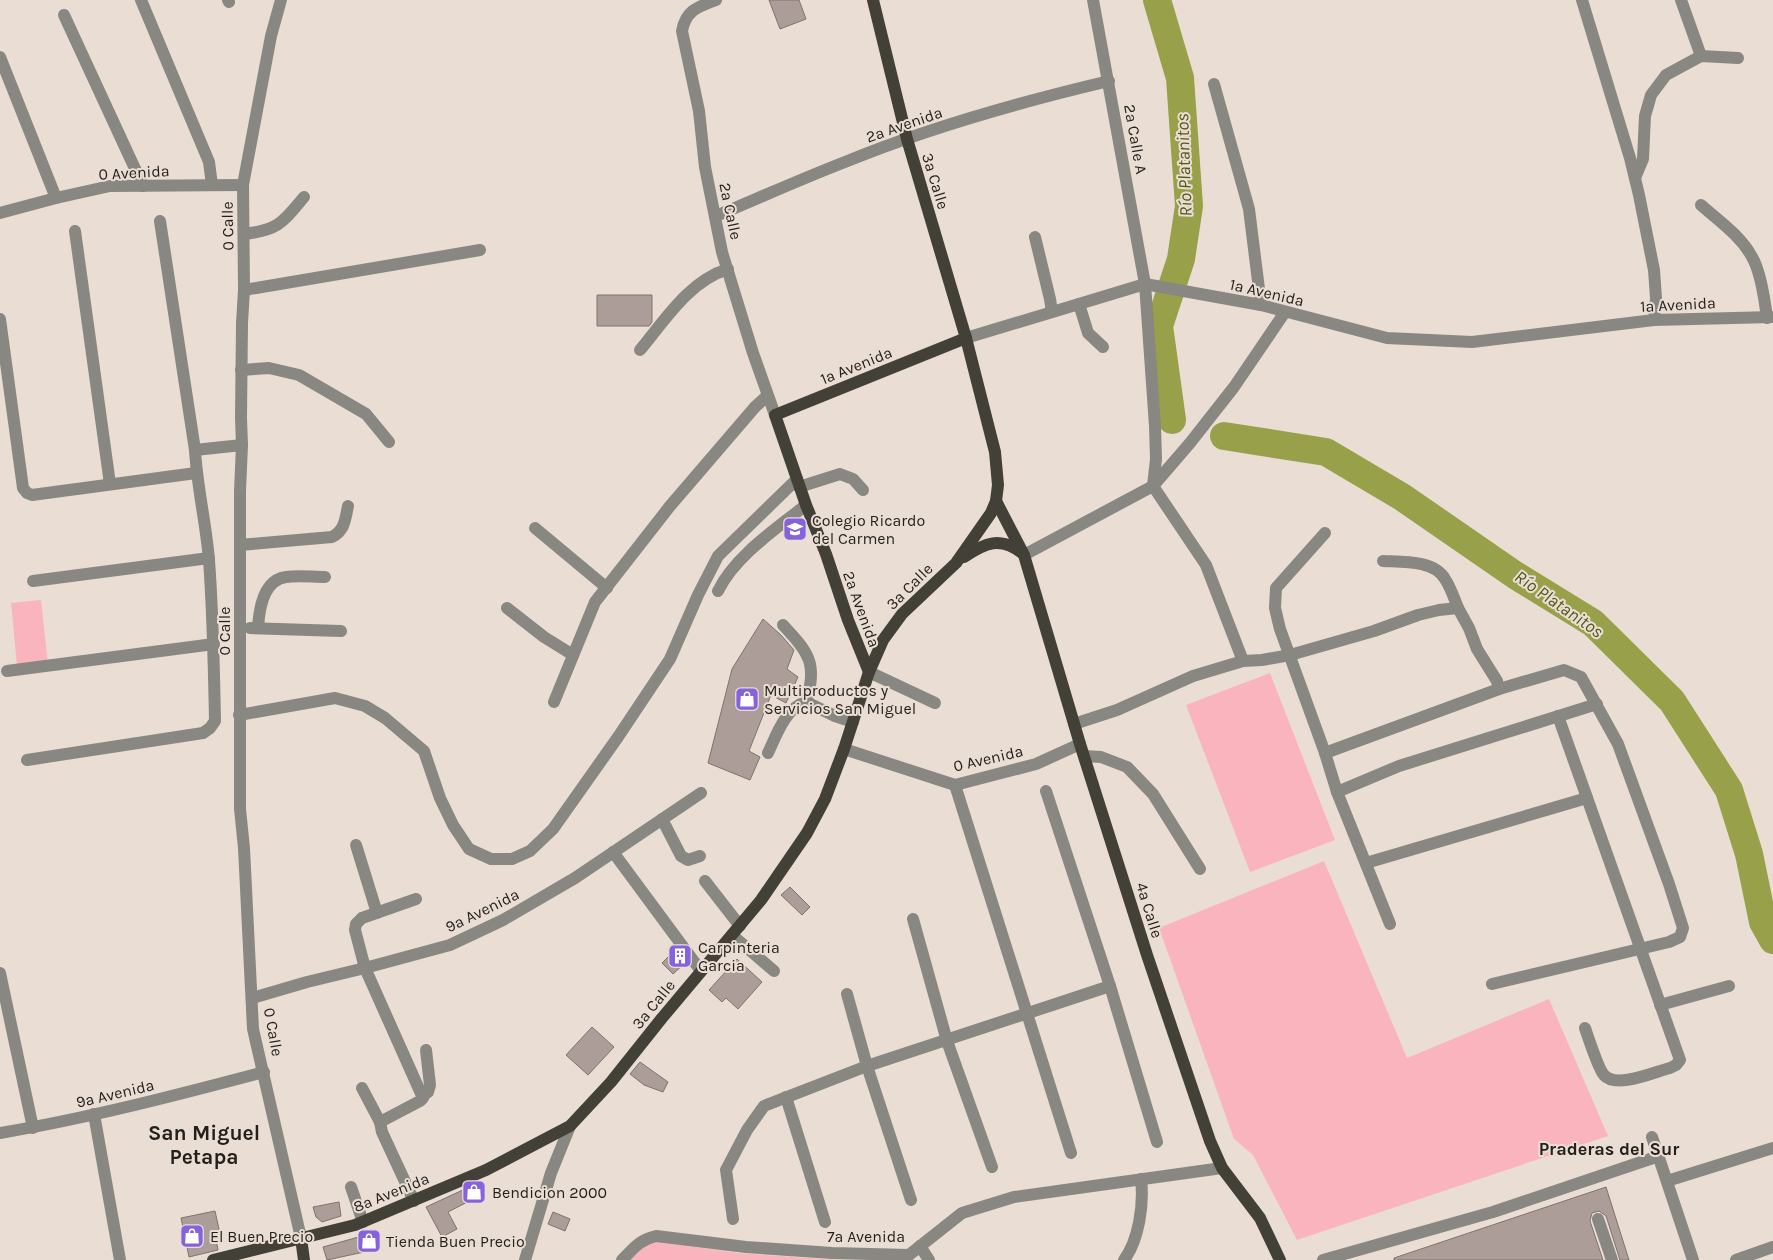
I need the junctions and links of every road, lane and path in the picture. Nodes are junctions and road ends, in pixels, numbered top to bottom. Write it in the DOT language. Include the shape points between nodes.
graph roads {
  1 [pos="141,0"];
  2 [pos="281,0"];
  3 [pos="716,0"];
  4 [pos="872,0"];
  5 [pos="1093,0"];
  6 [pos="1582,0"];
  7 [pos="1681,0"];
  8 [pos="64,15"];
  9 [pos="1701,56"];
  10 [pos="0,57"];
  11 [pos="1738,58"];
  12 [pos="1109,81"];
  13 [pos="1214,84"];
  14 [pos="907,139"];
  15 [pos="1635,178"];
  16 [pos="212,185"];
  17 [pos="243,185"];
  18 [pos="143,186"];
  19 [pos="304,197"];
  20 [pos="56,198"];
  21 [pos="1701,205"];
  22 [pos="0,213"];
  23 [pos="716,216"];
  24 [pos="160,221"];
  25 [pos="75,231"];
  26 [pos="244,234"];
  27 [pos="1035,237"];
  28 [pos="480,250"];
  29 [pos="728,269"];
  30 [pos="1148,284"];
  31 [pos="244,290"];
  32 [pos="1079,304"];
  33 [pos="1260,305"];
  34 [pos="1052,312"];
  35 [pos="1285,312"];
  36 [pos="1770,317"];
  37 [pos="0,319"];
  38 [pos="1654,320"];
  39 [pos="966,338"];
  40 [pos="1103,347"];
  41 [pos="640,350"];
  42 [pos="241,370"];
  43 [pos="767,396"];
  44 [pos="775,415"];
  45 [pos="389,442"];
  46 [pos="242,445"];
  47 [pos="195,450"];
  48 [pos="196,473"];
  49 [pos="798,483"];
  50 [pos="110,484"];
  51 [pos="1153,486"];
  52 [pos="863,490"];
  53 [pos="996,501"];
  54 [pos="806,505"];
  55 [pos="348,506"];
  56 [pos="535,528"];
  57 [pos="1325,533"];
  58 [pos="240,545"];
  59 [pos="1024,555"];
  60 [pos="209,558"];
  61 [pos="1383,561"];
  62 [pos="956,563"];
  63 [pos="325,577"];
  64 [pos="33,581"];
  65 [pos="606,588"];
  66 [pos="718,591"];
  67 [pos="507,608"];
  68 [pos="1458,608"];
  69 [pos="784,625"];
  70 [pos="240,627"];
  71 [pos="258,628"];
  72 [pos="341,631"];
  73 [pos="214,644"];
  74 [pos="573,655"];
  75 [pos="1290,655"];
  76 [pos="1243,661"];
  77 [pos="7,671"];
  78 [pos="869,672"];
  79 [pos="1499,689"];
  80 [pos="554,702"];
  81 [pos="806,702"];
  82 [pos="935,702"];
  83 [pos="1597,704"];
  84 [pos="239,715"];
  85 [pos="1558,716"];
  86 [pos="853,722"];
  87 [pos="1074,724"];
  88 [pos="844,749"];
  89 [pos="1082,750"];
  90 [pos="1325,753"];
  91 [pos="768,754"];
  92 [pos="27,760"];
  93 [pos="955,785"];
  94 [pos="1046,791"];
  95 [pos="1337,792"];
  96 [pos="701,793"];
  97 [pos="1587,798"];
  98 [pos="662,819"];
  99 [pos="356,845"];
  100 [pos="613,852"];
  101 [pos="700,856"];
  102 [pos="1366,863"];
  103 [pos="1200,869"];
  104 [pos="705,881"];
  105 [pos="416,899"];
  106 [pos="377,912"];
  107 [pos="913,919"];
  108 [pos="1390,924"];
  109 [pos="736,930"];
  110 [pos="1640,949"];
  111 [pos="365,968"];
  112 [pos="701,971"];
  113 [pos="774,972"];
  114 [pos="0,973"];
  115 [pos="1492,984"];
  116 [pos="1110,986"];
  117 [pos="1728,986"];
  118 [pos="847,994"];
  119 [pos="252,998"];
  120 [pos="1660,1006"];
  121 [pos="1026,1013"];
  122 [pos="1585,1028"];
  123 [pos="947,1041"];
  124 [pos="426,1050"];
  125 [pos="867,1066"];
  126 [pos="264,1072"];
  127 [pos="362,1088"];
  128 [pos="422,1096"];
  129 [pos="786,1097"];
  130 [pos="94,1114"];
  131 [pos="380,1122"];
  132 [pos="570,1126"];
  133 [pos="33,1128"];
  134 [pos="0,1133"];
  135 [pos="1652,1136"];
  136 [pos="1157,1142"];
  137 [pos="1773,1148"];
  138 [pos="1071,1153"];
  139 [pos="1659,1156"];
  140 [pos="992,1168"];
  141 [pos="1222,1168"];
  142 [pos="1141,1179"];
  143 [pos="1667,1181"];
  144 [pos="351,1187"];
  145 [pos="911,1200"];
  146 [pos="414,1201"];
  147 [pos="1598,1218"];
  148 [pos="733,1219"];
  149 [pos="363,1222"];
  150 [pos="825,1222"];
  151 [pos="301,1238"];
  152 [pos="920,1246"];
  153 [pos="1773,1247"];
  154 [pos="908,1257"];
  155 [pos="120,1260"];
  156 [pos="213,1260"];
  157 [pos="304,1260"];
  158 [pos="525,1260"];
  159 [pos="622,1260"];
  160 [pos="929,1260"];
  161 [pos="1124,1260"];
  162 [pos="1280,1260"];
  163 [pos="1323,1260"];
  164 [pos="1612,1260"];
  165 [pos="1692,1260"];
  166 [pos="1736,1260"];
  1 -- 16 [label="street" via="209,162"];
  2 -- 17 [label="street, 0 Calle" via="271,36"];
  3 -- 23 [label="street, 2a Calle" via="692,11 684,20 682,30"];
  4 -- 14 [label="main road, 3a Calle"];
  5 -- 12 [label="street, 2a Calle A"];
  6 -- 15 [label="street"];
  7 -- 9 [label="street"];
  8 -- 18 [label="street"];
  9 -- 11 [label="street"];
  9 -- 15 [label="street" via="1666,75 1651,95 1645,116 1643,159"];
  10 -- 20 [label="street"];
  12 -- 14 [label="street, 2a Avenida" via="1054,94"];
  12 -- 30 [label="street, 2a Calle A"];
  13 -- 33 [label="street" via="1249,209"];
  14 -- 23 [label="street, 2a Avenida"];
  14 -- 39 [label="main road, 3a Calle"];
  15 -- 38 [label="street" via="1654,270"];
  16 -- 17 [label="street, 0 Avenida"];
  16 -- 18 [label="street, 0 Avenida"];
  17 -- 26 [label="street, 0 Calle"];
  18 -- 20 [label="street, 0 Avenida" via="110,186"];
  19 -- 26 [label="street" via="281,224 262,232"];
  20 -- 22 [label="street, 0 Avenida"];
  21 -- 36 [label="street" via="1736,236 1753,258"];
  23 -- 29 [label="street, 2a Calle"];
  24 -- 47 [label="street"];
  25 -- 50 [label="street"];
  26 -- 31 [label="street, 0 Calle"];
  27 -- 34 [label="street"];
  28 -- 31 [label="street"];
  29 -- 41 [label="street" via="717,272 688,292"];
  29 -- 43 [label="street, 2a Calle"];
  30 -- 32 [label="street, 1a Avenida"];
  30 -- 33 [label="street, 1a Avenida"];
  30 -- 51 [label="street, 2a Calle A" via="1156,459"];
  31 -- 42 [label="street, 0 Calle"];
  32 -- 34 [label="street, 1a Avenida"];
  32 -- 40 [label="street" via="1088,333"];
  33 -- 35 [label="street, 1a Avenida"];
  34 -- 39 [label="street, 1a Avenida"];
  35 -- 38 [label="street, 1a Avenida" via="1387,338 1472,342"];
  35 -- 51 [label="street" via="1234,387"];
  36 -- 38 [label="street, 1a Avenida"];
  37 -- 50 [label="street" via="23,488 32,495"];
  39 -- 44 [label="main road, 1a Avenida"];
  39 -- 53 [label="main road, 3a Calle" via="995,452"];
  42 -- 45 [label="street" via="269,368 299,375 366,414"];
  42 -- 46 [label="street, 0 Calle"];
  43 -- 44 [label="street, 2a Calle"];
  43 -- 65 [label="street" via="670,506"];
  44 -- 49 [label="main road, 2a Avenida"];
  46 -- 47 [label="street"];
  46 -- 58 [label="street, 0 Calle"];
  47 -- 48 [label="street"];
  48 -- 50 [label="street"];
  48 -- 60 [label="street"];
  49 -- 52 [label="street" via="840,474"];
  49 -- 54 [label="main road, 2a Avenida"];
  49 -- 84 [label="street" via="718,556 670,659 553,829 530,851 512,858 490,860 469,849 440,798 424,751 385,718 365,706 335,698"];
  51 -- 59 [label="street"];
  51 -- 76 [label="street" via="1206,565"];
  53 -- 59 [label="main road, 4a Calle"];
  53 -- 62 [label="main road, 3a Calle" via="987,520"];
  54 -- 66 [label="street" via="764,538 725,576"];
  54 -- 78 [label="main road, 2a Avenida"];
  55 -- 58 [label="street" via="344,527 332,537"];
  56 -- 65 [label="street"];
  57 -- 75 [label="street" via="1276,588 1275,608"];
  58 -- 70 [label="street, 0 Calle"];
  59 -- 62 [label="main road" via="1013,546 999,543 986,545"];
  59 -- 87 [label="main road, 4a Calle"];
  60 -- 64 [label="street"];
  60 -- 73 [label="street"];
  61 -- 68 [label="street" via="1432,568 1444,577"];
  62 -- 78 [label="main road, 3a Calle" via="891,627"];
  63 -- 71 [label="street" via="284,577 269,585 259,610"];
  65 -- 74 [label="street" via="595,602"];
  67 -- 74 [label="street"];
  68 -- 75 [label="street" via="1418,615"];
  68 -- 79 [label="street"];
  69 -- 81 [label="street" via="803,647 810,665 812,680"];
  70 -- 71 [label="street"];
  70 -- 84 [label="street, 0 Calle"];
  71 -- 72 [label="street"];
  73 -- 77 [label="street"];
  73 -- 92 [label="street" via="215,721 203,733"];
  74 -- 80 [label="street"];
  75 -- 76 [label="street"];
  75 -- 90 [label="street"];
  76 -- 87 [label="street" via="1193,676 1117,710"];
  78 -- 82 [label="street"];
  78 -- 86 [label="main road, 3a Calle"];
  79 -- 83 [label="street" via="1564,670 1581,677"];
  79 -- 90 [label="street"];
  81 -- 86 [label="street"];
  81 -- 91 [label="street" via="795,708 783,722"];
  83 -- 85 [label="street"];
  83 -- 110 [label="street" via="1618,744 1683,928 1680,937"];
  84 -- 119 [label="street, 0 Calle" via="240,809"];
  85 -- 95 [label="street" via="1399,766"];
  85 -- 97 [label="street"];
  86 -- 88 [label="main road, 3a Calle"];
  87 -- 89 [label="main road, 4a Calle"];
  88 -- 93 [label="street, 0 Avenida"];
  88 -- 109 [label="main road, 3a Calle" via="825,799 806,833 761,900"];
  89 -- 93 [label="street, 0 Avenida"];
  89 -- 103 [label="street" via="1127,767 1153,794"];
  89 -- 141 [label="main road, 4a Calle" via="1147,955"];
  90 -- 95 [label="street"];
  93 -- 121 [label="street"];
  94 -- 116 [label="street"];
  95 -- 102 [label="street"];
  96 -- 98 [label="street, 9a Avenida"];
  97 -- 102 [label="street"];
  97 -- 110 [label="street"];
  98 -- 100 [label="street, 9a Avenida"];
  98 -- 101 [label="street" via="681,856 688,860"];
  99 -- 106 [label="street"];
  100 -- 111 [label="street, 9a Avenida" via="494,924 450,945"];
  100 -- 112 [label="street"];
  102 -- 108 [label="street"];
  104 -- 109 [label="street"];
  105 -- 106 [label="street"];
  106 -- 111 [label="street" via="356,924"];
  107 -- 123 [label="street"];
  109 -- 112 [label="main road, 3a Calle"];
  109 -- 113 [label="street"];
  110 -- 115 [label="street"];
  110 -- 120 [label="street"];
  111 -- 119 [label="street, 9a Avenida"];
  111 -- 128 [label="street"];
  112 -- 132 [label="main road, 3a Calle" via="611,1082"];
  114 -- 133 [label="street"];
  116 -- 121 [label="street"];
  116 -- 136 [label="street"];
  117 -- 120 [label="street"];
  118 -- 125 [label="street"];
  119 -- 126 [label="street, 0 Calle" via="253,1029"];
  120 -- 122 [label="street" via="1680,1060 1670,1068 1621,1082 1612,1081 1603,1075"];
  121 -- 123 [label="street"];
  121 -- 138 [label="street"];
  123 -- 125 [label="street"];
  123 -- 140 [label="street"];
  124 -- 128 [label="street" via="430,1085"];
  125 -- 129 [label="street"];
  125 -- 145 [label="street"];
  126 -- 130 [label="street, 9a Avenida"];
  126 -- 151 [label="street, 0 Calle"];
  127 -- 131 [label="street"];
  128 -- 131 [label="street" via="420,1101"];
  129 -- 148 [label="street" via="764,1106 746,1130 726,1170"];
  129 -- 150 [label="street"];
  130 -- 133 [label="street, 9a Avenida"];
  130 -- 155 [label="street"];
  131 -- 146 [label="street"];
  132 -- 146 [label="main road, 8a Avenida" via="486,1170"];
  132 -- 158 [label="street" via="551,1173"];
  133 -- 134 [label="street, 9a Avenida"];
  135 -- 139 [label="street"];
  137 -- 143 [label="street"];
  139 -- 143 [label="street"];
  139 -- 163 [label="street" via="1493,1212"];
  141 -- 142 [label="street, 7a Avenida"];
  141 -- 162 [label="main road, 4a Calle" via="1254,1209"];
  142 -- 152 [label="street, 7a Avenida" via="1014,1197 962,1213"];
  142 -- 161 [label="street" via="1143,1192 1136,1239"];
  143 -- 165 [label="street"];
  144 -- 149 [label="street"];
  146 -- 149 [label="main road, 8a Avenida"];
  147 -- 164 [label="street"];
  149 -- 151 [label="main road, 8a Avenida"];
  151 -- 156 [label="main road, 8a Avenida"];
  151 -- 157 [label="main road, 0 Calle"];
  152 -- 154 [label="street, 7a Avenida"];
  152 -- 160 [label="street"];
  153 -- 166 [label="street"];
  154 -- 159 [label="street, 7a Avenida" via="746,1247 656,1236 644,1239"];
}
